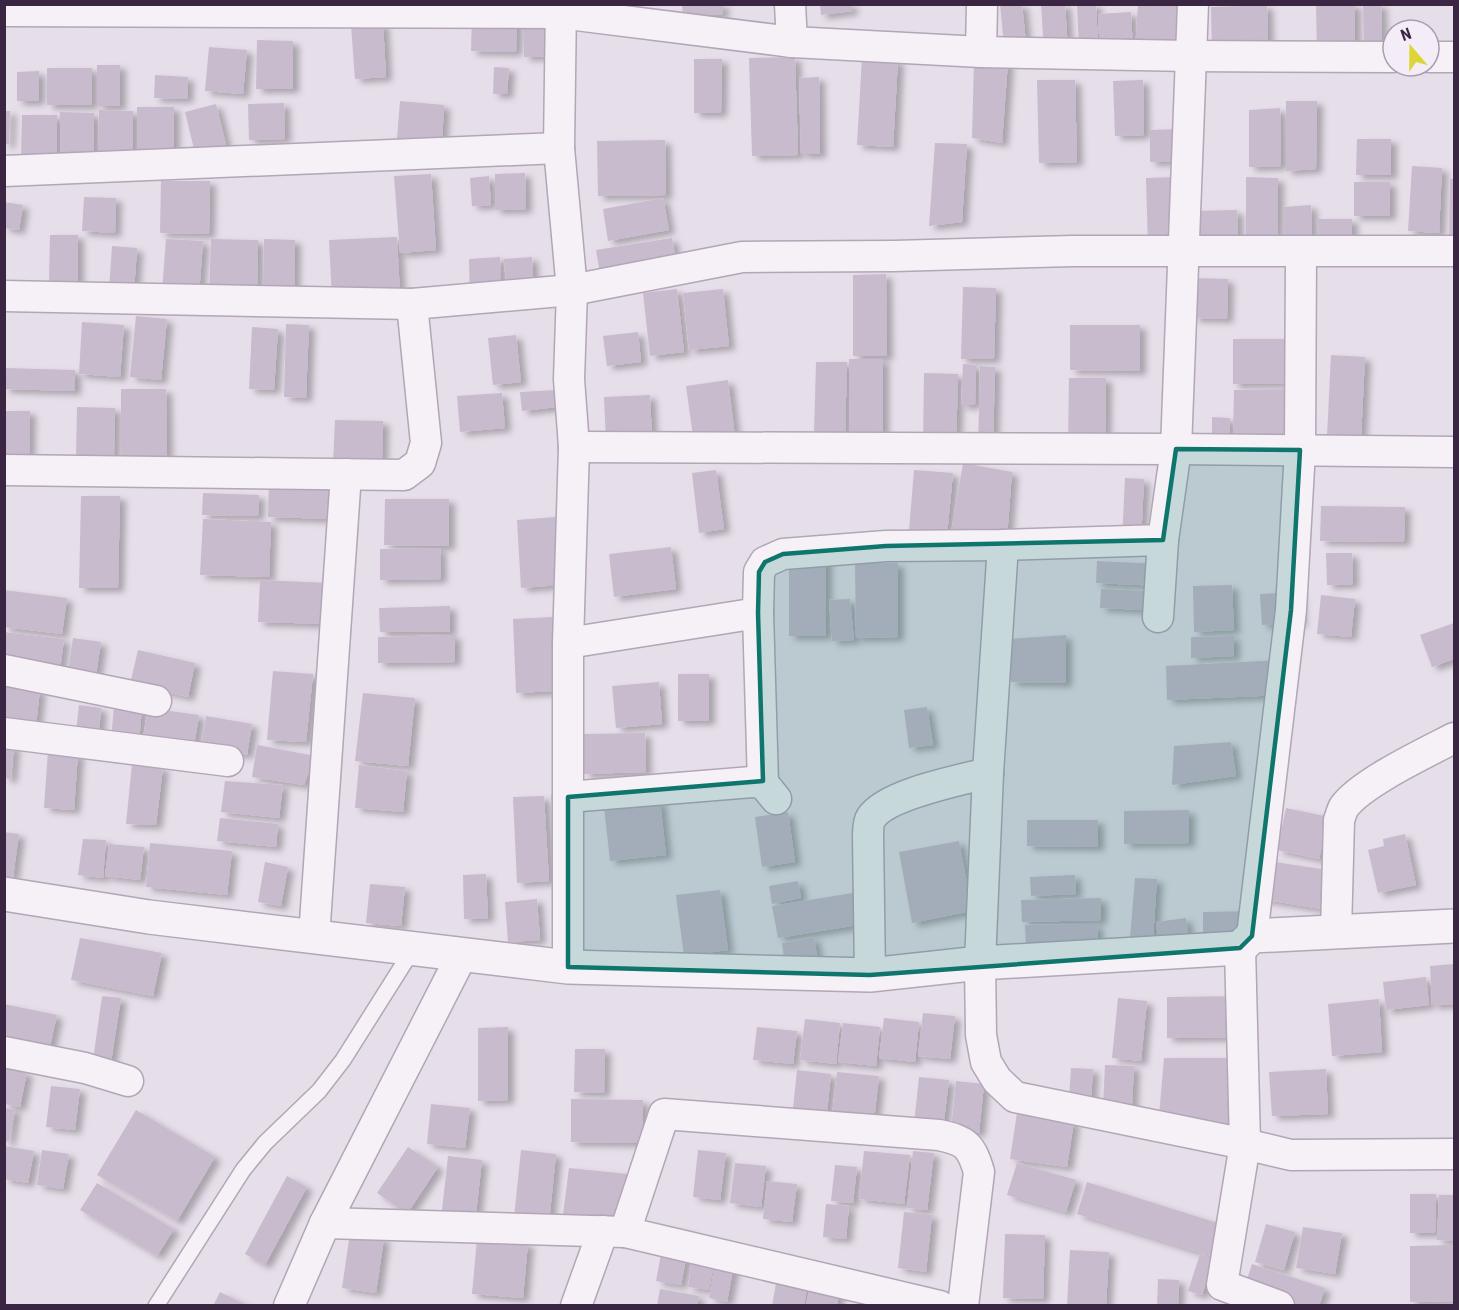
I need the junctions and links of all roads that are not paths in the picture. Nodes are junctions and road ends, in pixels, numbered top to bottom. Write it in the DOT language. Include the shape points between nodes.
graph roads {
  1 [pos="790,4"];
  2 [pos="982,4"];
  3 [pos="1193,4"];
  4 [pos="561,9"];
  5 [pos="4,10"];
  6 [pos="792,42"];
  7 [pos="981,52"];
  8 [pos="1191,56"];
  9 [pos="1381,57"];
  10 [pos="559,148"];
  11 [pos="4,171"];
  12 [pos="1182,251"];
  13 [pos="1455,251"];
  14 [pos="1301,252"];
  15 [pos="572,290"];
  16 [pos="4,296"];
  17 [pos="412,304"];
  18 [pos="573,447"];
  19 [pos="1176,449"];
  20 [pos="1300,450"];
  21 [pos="1455,452"];
  22 [pos="4,470"];
  23 [pos="346,474"];
  24 [pos="1162,540"];
  25 [pos="1003,545"];
  26 [pos="758,613"];
  27 [pos="1158,617"];
  28 [pos="568,643"];
  29 [pos="4,670"];
  30 [pos="156,701"];
  31 [pos="4,733"];
  32 [pos="1455,738"];
  33 [pos="228,761"];
  34 [pos="988,772"];
  35 [pos="568,797"];
  36 [pos="4,894"];
  37 [pos="1455,926"];
  38 [pos="1336,932"];
  39 [pos="314,937"];
  40 [pos="1246,942"];
  41 [pos="413,949"];
  42 [pos="462,955"];
  43 [pos="980,963"];
  44 [pos="568,967"];
  45 [pos="870,975"];
  46 [pos="4,1052"];
  47 [pos="128,1081"];
  48 [pos="1245,1144"];
  49 [pos="1455,1154"];
  50 [pos="325,1223"];
  51 [pos="614,1232"];
  52 [pos="1218,1295"];
  53 [pos="156,1305"];
  54 [pos="289,1305"];
  55 [pos="576,1305"];
  56 [pos="940,1305"];
  57 [pos="963,1305"];
  58 [pos="1279,1305"];
  1 -- 6 [label="street"];
  2 -- 7 [label="street"];
  3 -- 8 [label="street"];
  4 -- 5 [label="street"];
  4 -- 6 [label="street"];
  4 -- 10 [label="street"];
  6 -- 7 [label="street"];
  7 -- 8 [label="street"];
  8 -- 9 [label="street"];
  8 -- 12 [label="street"];
  10 -- 11 [label="street"];
  10 -- 15 [label="street"];
  12 -- 14 [label="street"];
  12 -- 15 [label="street" via="742,257"];
  12 -- 19 [label="street"];
  13 -- 14 [label="street"];
  14 -- 20 [label="street"];
  15 -- 17 [label="street"];
  15 -- 18 [label="street" via="569,379"];
  16 -- 17 [label="street"];
  17 -- 23 [label="street" via="426,443 420,463 404,475"];
  18 -- 19 [label="street"];
  18 -- 28 [label="street"];
  19 -- 20 [label="street"];
  19 -- 24 [label="street"];
  20 -- 21 [label="street"];
  20 -- 40 [label="street" via="1291,610"];
  22 -- 23 [label="street"];
  23 -- 39 [label="street"];
  24 -- 25 [label="street"];
  24 -- 27 [label="street"];
  25 -- 26 [label="street" via="886,546 783,554 765,562 759,572"];
  25 -- 34 [label="street"];
  26 -- 28 [label="street"];
  26 -- 35 [label="street" via="770,791"];
  28 -- 35 [label="street"];
  29 -- 30 [label="street"];
  31 -- 33 [label="street"];
  32 -- 38 [label="street" via="1379,779 1344,808 1339,820"];
  34 -- 43 [label="street"];
  34 -- 45 [label="street" via="897,798 870,819"];
  35 -- 44 [label="street"];
  36 -- 39 [label="street"];
  37 -- 38 [label="street"];
  38 -- 40 [label="street"];
  39 -- 41 [label="street"];
  40 -- 43 [label="street"];
  40 -- 48 [label="street"];
  41 -- 42 [label="street"];
  41 -- 53 [label="lane" via="325,1083 243,1170"];
  42 -- 44 [label="street"];
  42 -- 50 [label="street"];
  43 -- 45 [label="street"];
  43 -- 48 [label="street" via="981,1035 986,1062 1014,1097"];
  44 -- 45 [label="street"];
  46 -- 47 [label="street"];
  48 -- 49 [label="street" via="1291,1155"];
  48 -- 52 [label="street"];
  50 -- 51 [label="street"];
  50 -- 54 [label="street"];
  51 -- 55 [label="street"];
  51 -- 56 [label="street"];
  51 -- 57 [label="street" via="664,1114 939,1135 961,1140 974,1153 979,1172"];
  52 -- 58 [label="street"];
}
